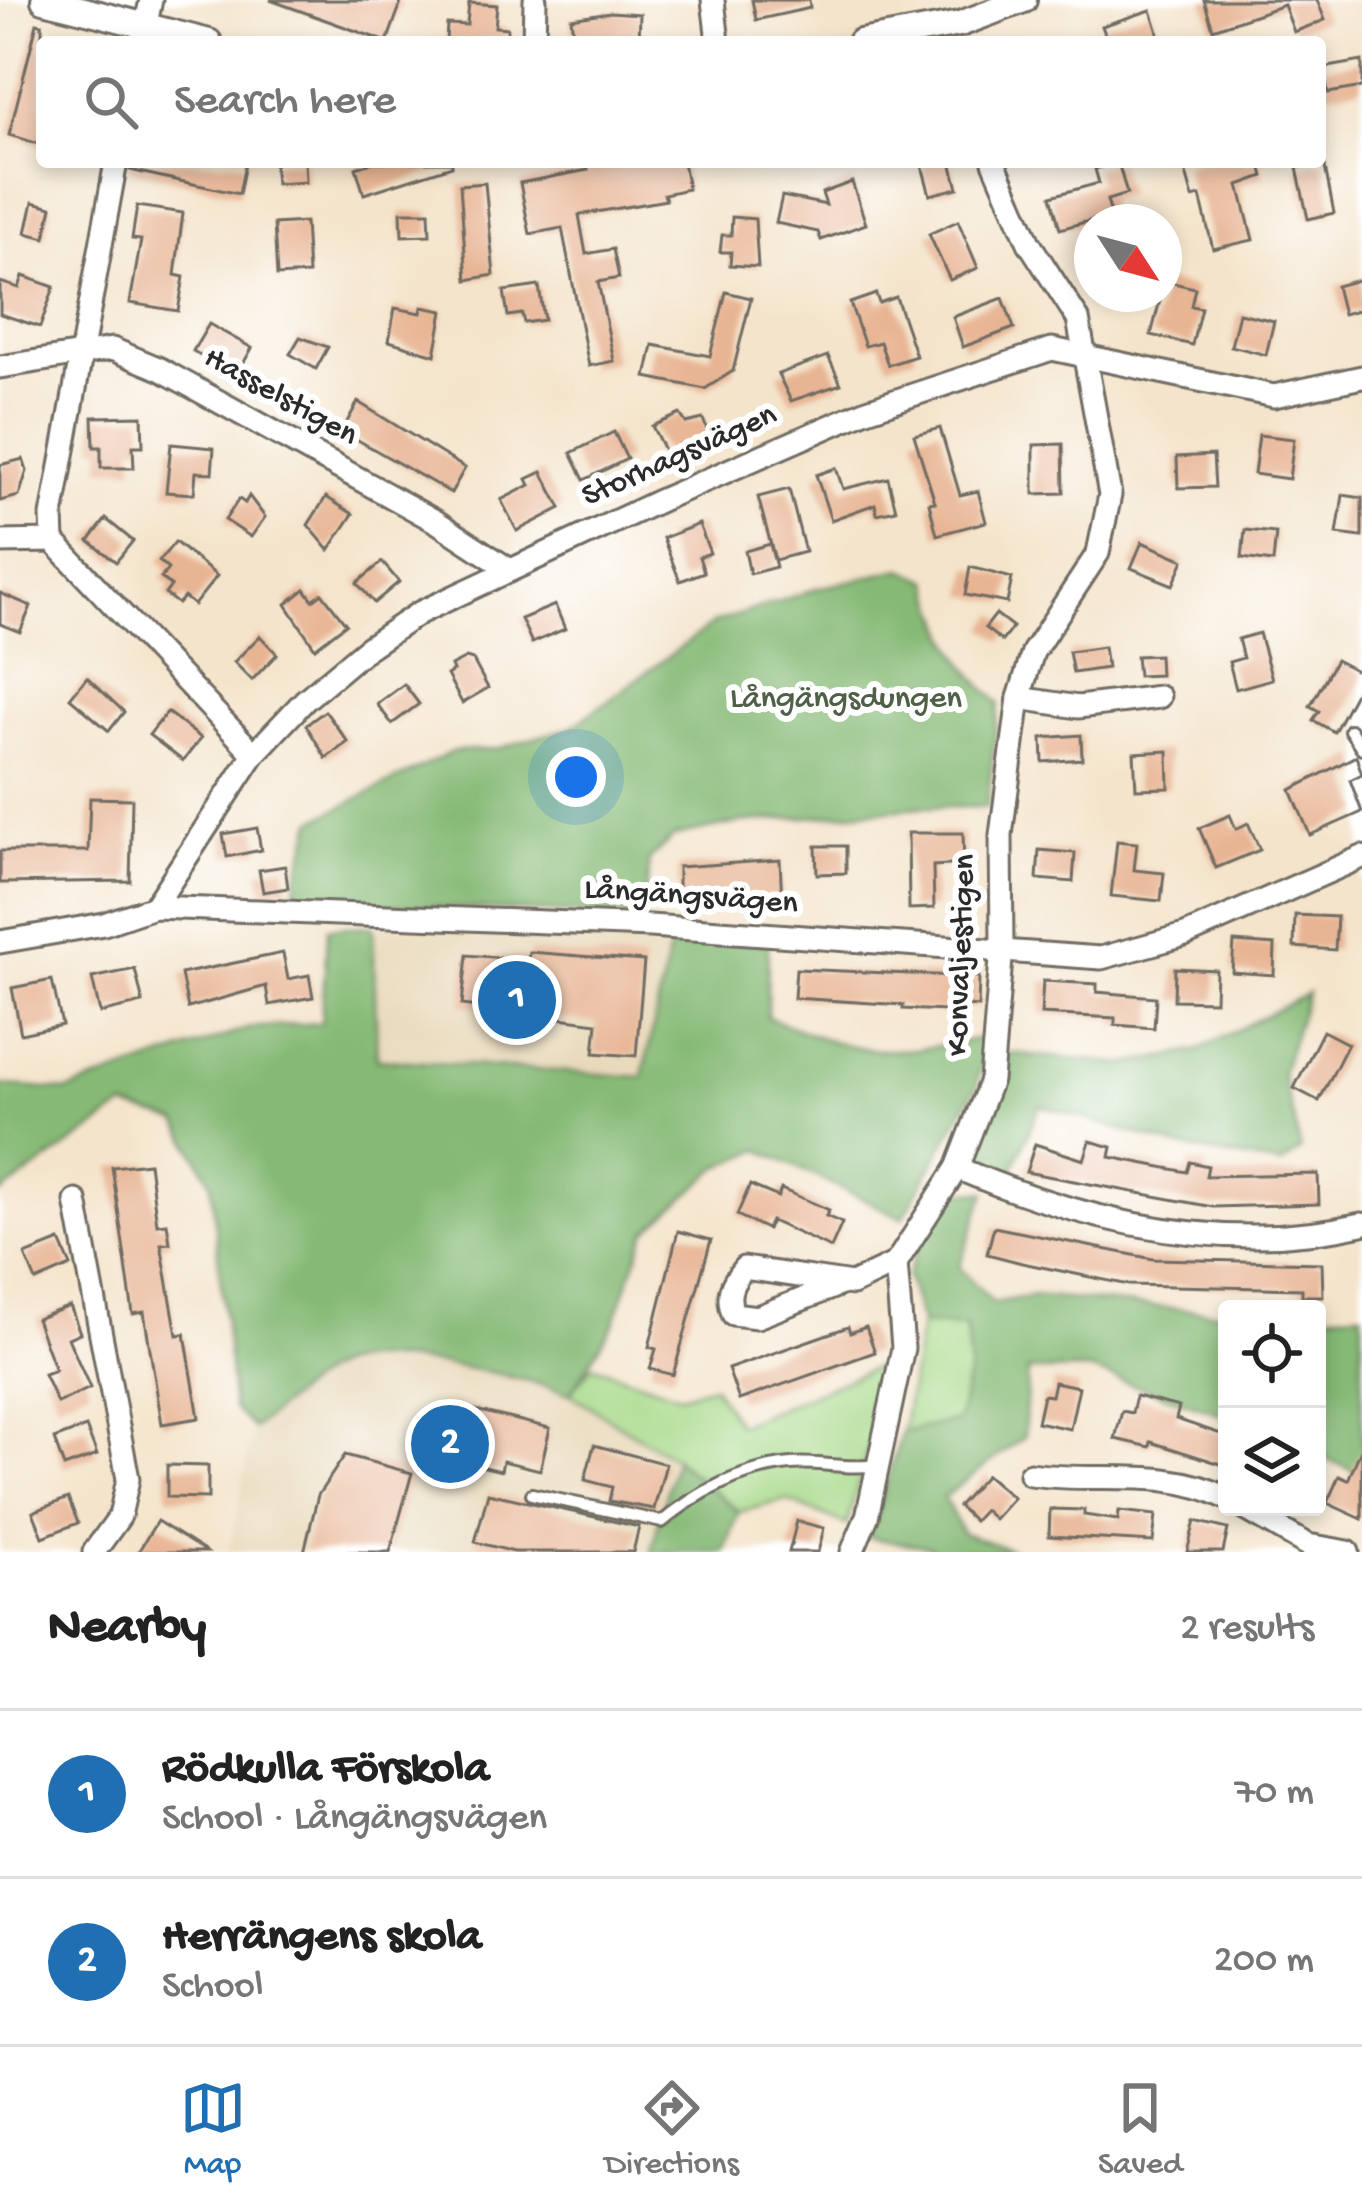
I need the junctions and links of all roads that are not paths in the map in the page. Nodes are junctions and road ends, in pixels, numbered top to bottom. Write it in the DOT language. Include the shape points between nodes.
graph roads {
  1 [pos="44,0"];
  2 [pos="151,0"];
  3 [pos="535,0"];
  4 [pos="713,0"];
  5 [pos="1024,0"];
  6 [pos="962,33"];
  7 [pos="144,34"];
  8 [pos="534,36"];
  9 [pos="717,36"];
  10 [pos="928,36"];
  11 [pos="115,168"];
  12 [pos="997,168"];
  13 [pos="85,349"];
  14 [pos="1089,354"];
  15 [pos="0,367"];
  16 [pos="1362,377"];
  17 [pos="53,541"];
  18 [pos="0,542"];
  19 [pos="510,570"];
  20 [pos="1159,697"];
  21 [pos="1019,698"];
  22 [pos="1350,730"];
  23 [pos="1362,748"];
  24 [pos="254,754"];
  25 [pos="1362,857"];
  26 [pos="154,908"];
  27 [pos="0,942"];
  28 [pos="1002,947"];
  29 [pos="957,1168"];
  30 [pos="76,1201"];
  31 [pos="1362,1224"];
  32 [pos="896,1263"];
  33 [pos="844,1283"];
  34 [pos="879,1464"];
  35 [pos="1030,1474"];
  36 [pos="1218,1493"];
  37 [pos="532,1494"];
  38 [pos="1258,1516"];
  39 [pos="94,1552"];
  40 [pos="852,1552"];
  41 [pos="1348,1552"];
  1 -- 7 [label="street"];
  2 -- 7 [label="street"];
  3 -- 8 [label="street"];
  4 -- 9 [label="street"];
  5 -- 6 [label="street"];
  6 -- 10 [label="street"];
  11 -- 13 [label="street"];
  12 -- 14 [label="street, Konvaljestigen"];
  13 -- 15 [label="street, Hasselstigen"];
  13 -- 17 [label="street"];
  13 -- 19 [label="street, Hasselstigen" via="112,349 160,369"];
  14 -- 16 [label="street, Storhagsvägen" via="1274,396"];
  14 -- 19 [label="street, Storhagsvägen" via="1052,350 867,410"];
  14 -- 21 [label="street, Konvaljestigen" via="1110,495 1098,553 1033,652"];
  17 -- 18 [label="street"];
  17 -- 24 [label="street"];
  19 -- 24 [label="street, Storhagsvägen" via="419,613 366,649"];
  20 -- 21 [label="street" via="1078,707"];
  21 -- 28 [label="street, Konvaljestigen" via="1000,836"];
  22 -- 23 [label="lane"];
  24 -- 26 [label="street, Storhagsvägen"];
  25 -- 28 [label="street, Långängsvägen" via="1135,950 1101,958"];
  26 -- 27 [label="street, Långängsvägen"];
  26 -- 28 [label="street, Långängsvägen"];
  28 -- 29 [label="street, Konvaljestigen" via="991,1081"];
  29 -- 31 [label="street" via="1141,1228 1289,1238"];
  29 -- 32 [label="street, Konvaljestigen"];
  30 -- 39 [label="street" via="128,1479 120,1516"];
  32 -- 33 [label="street"];
  32 -- 34 [label="street" via="903,1348"];
  33 -- 33 [label="street" via="744,1268 730,1285 729,1303 733,1313 757,1317"];
  34 -- 37 [label="lane" via="770,1469 689,1498 662,1522"];
  34 -- 40 [label="street"];
  35 -- 36 [label="street" via="1177,1480"];
  38 -- 41 [label="street" via="1308,1545"];
}
